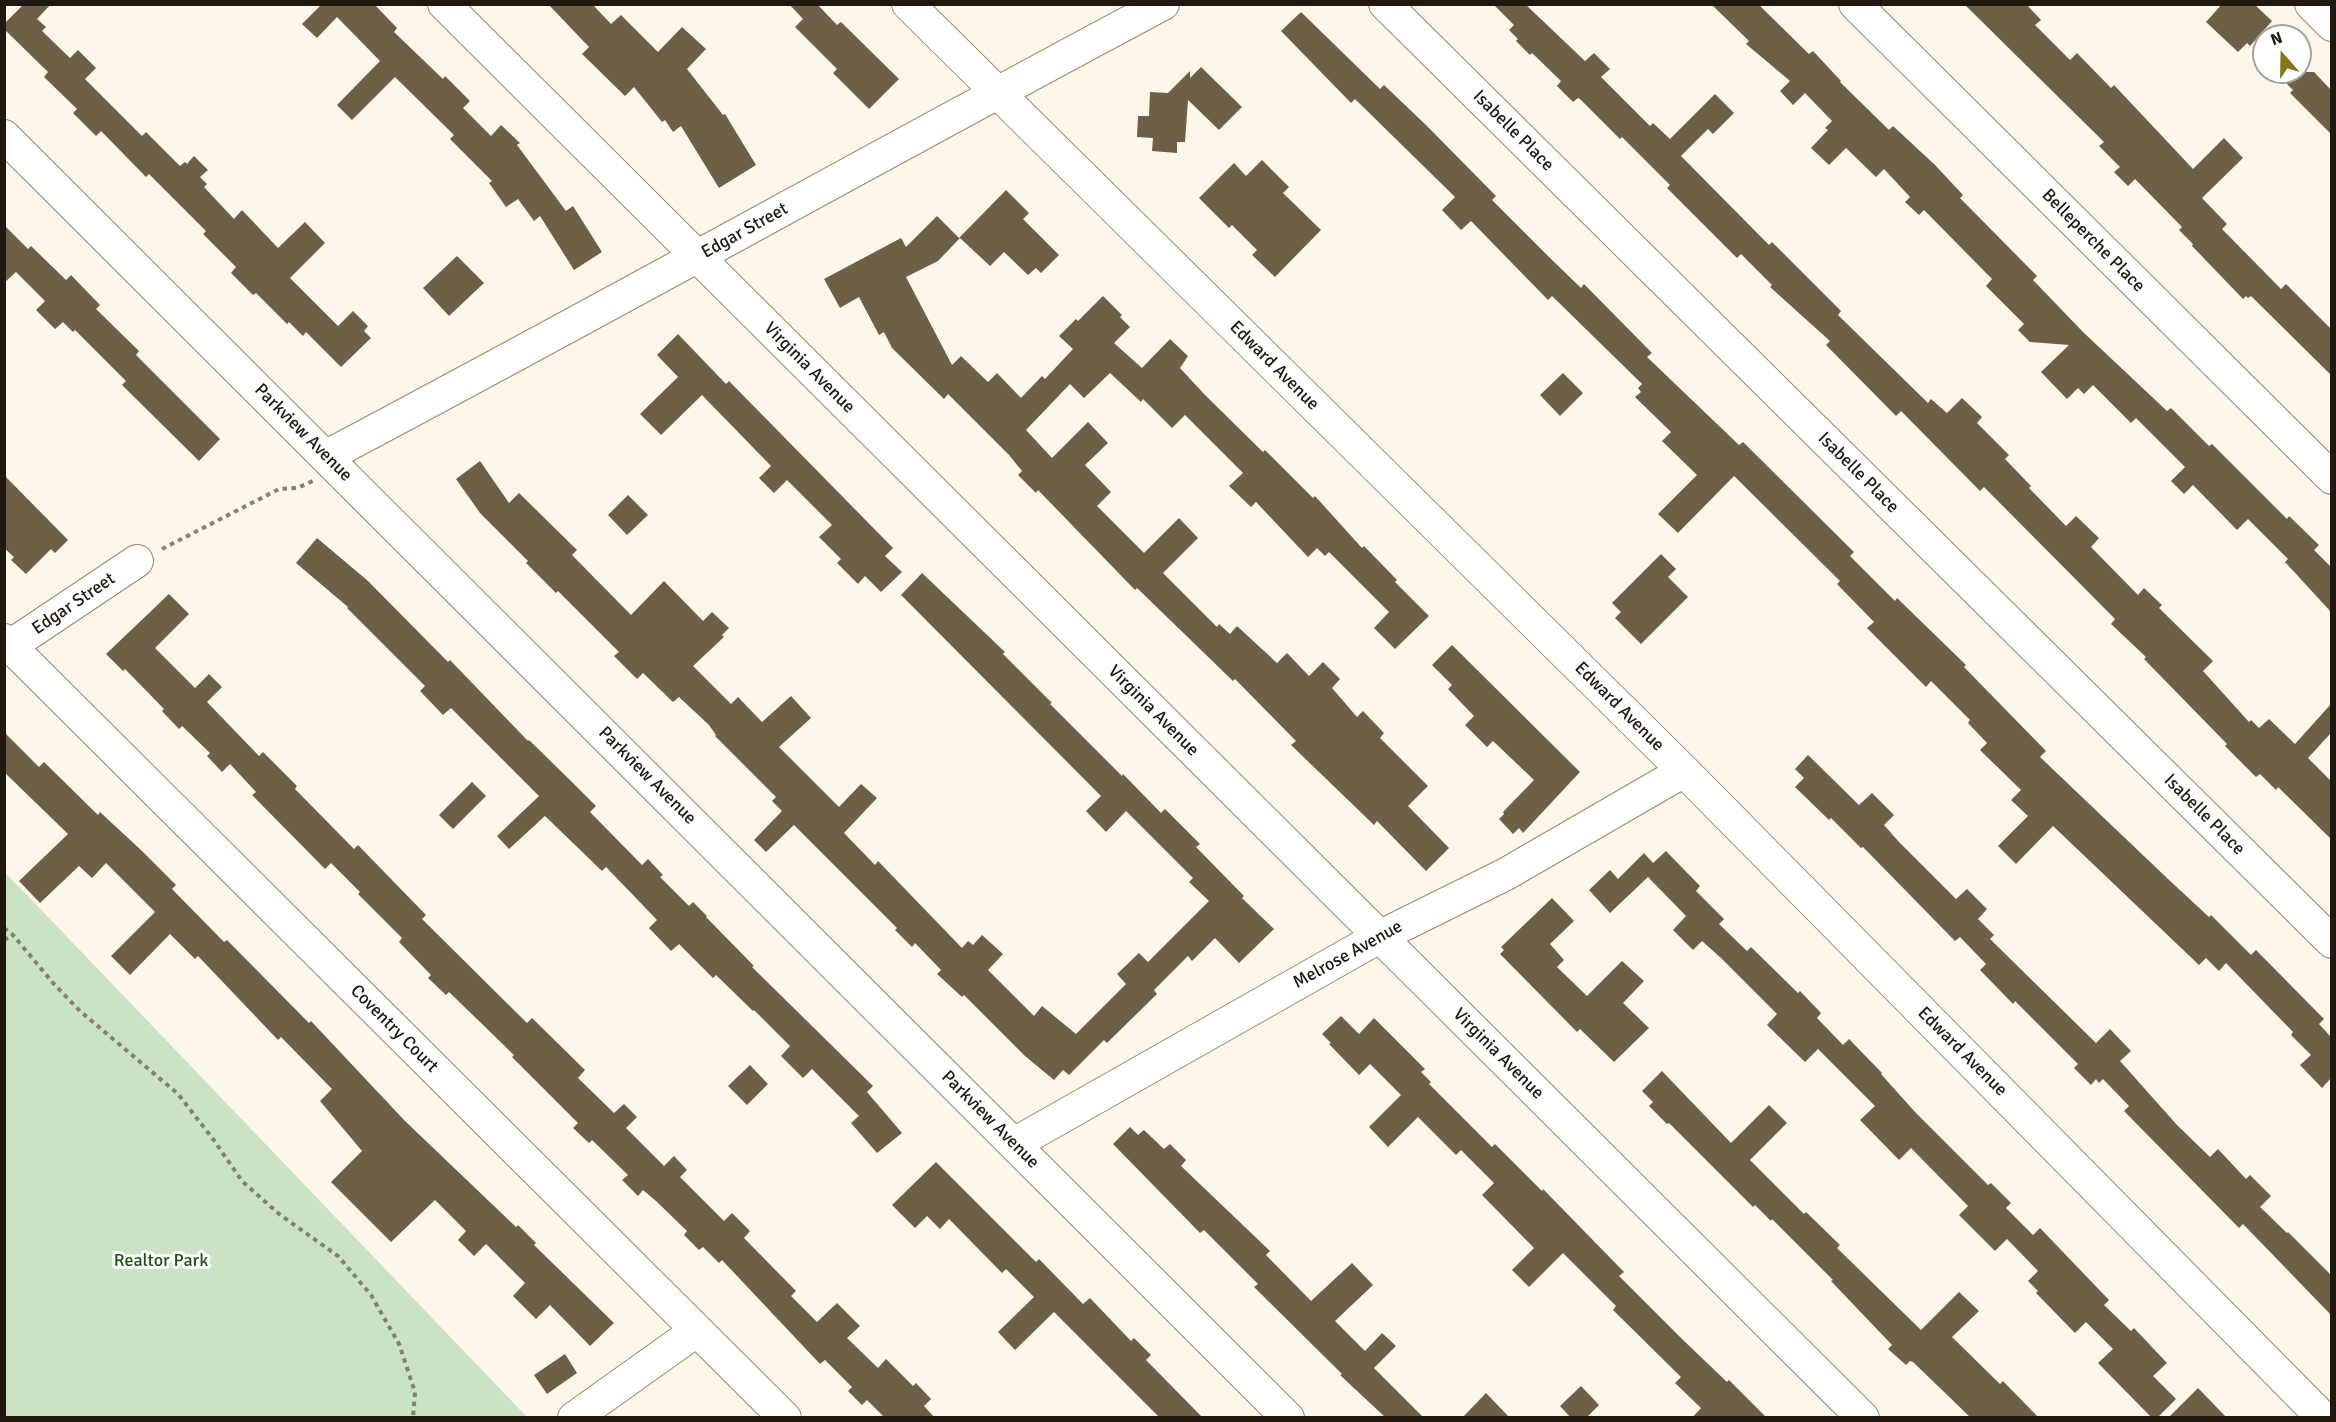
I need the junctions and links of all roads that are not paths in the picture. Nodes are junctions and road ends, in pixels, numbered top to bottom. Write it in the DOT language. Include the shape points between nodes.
graph roads {
  1 [pos="444,4"];
  2 [pos="908,4"];
  3 [pos="1163,4"];
  4 [pos="1385,4"];
  5 [pos="1855,4"];
  6 [pos="997,92"];
  7 [pos="4,136"];
  8 [pos="699,257"];
  9 [pos="325,467"];
  10 [pos="2331,478"];
  11 [pos="137,561"];
  12 [pos="7,643"];
  13 [pos="1684,771"];
  14 [pos="1379,937"];
  15 [pos="2331,942"];
  16 [pos="1014,1144"];
  17 [pos="696,1330"];
  18 [pos="574,1418"];
  19 [pos="785,1418"];
  20 [pos="1288,1418"];
  21 [pos="1863,1418"];
  22 [pos="2323,1418"];
  1 -- 8 [label="street, Virginia Avenue"];
  2 -- 6 [label="street, Edward Avenue"];
  3 -- 6 [label="street, Edgar Street"];
  4 -- 15 [label="street, Isabelle Place"];
  5 -- 10 [label="street, Belleperche Place"];
  6 -- 8 [label="street, Edgar Street"];
  6 -- 13 [label="street, Edward Avenue"];
  7 -- 9 [label="street, Parkview Avenue"];
  8 -- 9 [label="street, Edgar Street"];
  8 -- 14 [label="street, Virginia Avenue"];
  9 -- 16 [label="street, Parkview Avenue"];
  11 -- 12 [label="street, Edgar Street"];
  12 -- 17 [label="street, Coventry Court"];
  13 -- 14 [label="street, Melrose Avenue" via="1506,874"];
  13 -- 22 [label="street, Edward Avenue"];
  14 -- 16 [label="street, Melrose Avenue"];
  14 -- 21 [label="street, Virginia Avenue"];
  16 -- 20 [label="street, Parkview Avenue"];
  17 -- 18 [label="street"];
  17 -- 19 [label="street, Coventry Court"];
}
